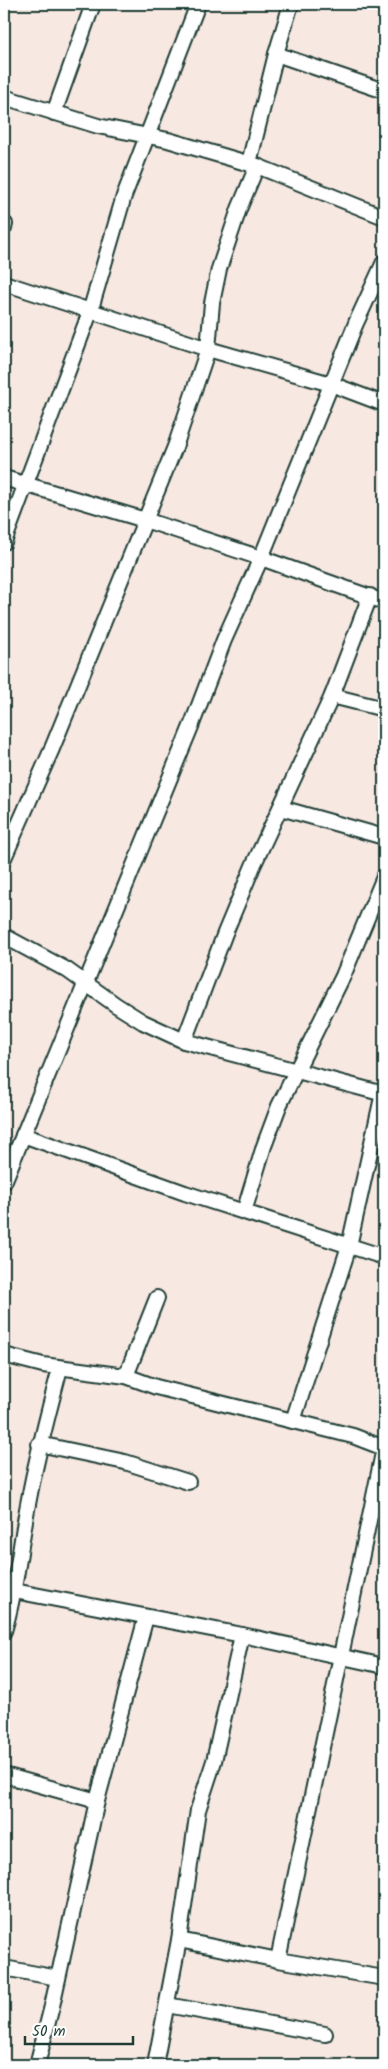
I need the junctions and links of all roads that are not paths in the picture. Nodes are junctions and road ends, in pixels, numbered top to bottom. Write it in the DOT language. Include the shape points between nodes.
graph roads {
  1 [pos="93,4"];
  2 [pos="198,4"];
  3 [pos="291,4"];
  4 [pos="276,54"];
  5 [pos="384,91"];
  6 [pos="4,97"];
  7 [pos="54,113"];
  8 [pos="148,137"];
  9 [pos="253,164"];
  10 [pos="384,217"];
  11 [pos="384,262"];
  12 [pos="4,283"];
  13 [pos="90,312"];
  14 [pos="208,348"];
  15 [pos="331,384"];
  16 [pos="384,404"];
  17 [pos="4,478"];
  18 [pos="25,485"];
  19 [pos="145,520"];
  20 [pos="4,542"];
  21 [pos="260,558"];
  22 [pos="370,596"];
  23 [pos="384,602"];
  24 [pos="332,696"];
  25 [pos="384,709"];
  26 [pos="281,808"];
  27 [pos="384,837"];
  28 [pos="4,858"];
  29 [pos="384,877"];
  30 [pos="4,936"];
  31 [pos="87,983"];
  32 [pos="184,1041"];
  33 [pos="297,1071"];
  34 [pos="383,1094"];
  35 [pos="22,1135"];
  36 [pos="4,1182"];
  37 [pos="244,1212"];
  38 [pos="349,1246"];
  39 [pos="384,1257"];
  40 [pos="157,1298"];
  41 [pos="4,1355"];
  42 [pos="60,1368"];
  43 [pos="126,1376"];
  44 [pos="293,1421"];
  45 [pos="39,1444"];
  46 [pos="188,1482"];
  47 [pos="9,1590"];
  48 [pos="146,1617"];
  49 [pos="4,1631"];
  50 [pos="242,1635"];
  51 [pos="340,1656"];
  52 [pos="384,1666"];
  53 [pos="4,1775"];
  54 [pos="97,1801"];
  55 [pos="179,1940"];
  56 [pos="278,1960"];
  57 [pos="4,1968"];
  58 [pos="58,1978"];
  59 [pos="384,1978"];
  60 [pos="167,2006"];
  61 [pos="325,2034"];
  62 [pos="37,2065"];
  63 [pos="155,2065"];
  1 -- 7 [label="street"];
  2 -- 8 [label="street"];
  3 -- 4 [label="street"];
  4 -- 5 [label="street"];
  4 -- 9 [label="street"];
  6 -- 7 [label="street"];
  7 -- 8 [label="street"];
  8 -- 9 [label="street"];
  8 -- 13 [label="street" via="124,196"];
  9 -- 10 [label="street"];
  9 -- 14 [label="street" via="219,269"];
  11 -- 15 [label="street"];
  12 -- 13 [label="street"];
  13 -- 14 [label="street"];
  13 -- 18 [label="street"];
  14 -- 15 [label="street"];
  14 -- 19 [label="street" via="175,446"];
  15 -- 16 [label="street"];
  15 -- 21 [label="street"];
  17 -- 18 [label="street"];
  18 -- 19 [label="street"];
  18 -- 20 [label="street"];
  19 -- 21 [label="street"];
  19 -- 28 [label="street"];
  21 -- 22 [label="street"];
  21 -- 31 [label="street"];
  22 -- 23 [label="street"];
  22 -- 24 [label="street"];
  24 -- 25 [label="street"];
  24 -- 26 [label="street"];
  26 -- 27 [label="street"];
  26 -- 32 [label="street" via="225,933"];
  29 -- 33 [label="street" via="357,946"];
  30 -- 31 [label="street"];
  31 -- 32 [label="street" via="143,1022"];
  31 -- 35 [label="street"];
  32 -- 33 [label="street"];
  33 -- 34 [label="street"];
  33 -- 37 [label="street" via="264,1146"];
  34 -- 38 [label="street"];
  35 -- 36 [label="street"];
  35 -- 37 [label="street"];
  37 -- 38 [label="street"];
  38 -- 39 [label="street"];
  38 -- 44 [label="street"];
  40 -- 43 [label="street"];
  41 -- 42 [label="street"];
  42 -- 43 [label="street"];
  42 -- 45 [label="street"];
  43 -- 44 [label="street" via="156,1387"];
  44 -- 51 [label="street" via="354,1436 384,1448"];
  45 -- 46 [label="street" via="125,1462"];
  45 -- 47 [label="street"];
  47 -- 48 [label="street"];
  47 -- 49 [label="street"];
  48 -- 50 [label="street"];
  48 -- 54 [label="street"];
  50 -- 51 [label="street"];
  50 -- 55 [label="street" via="214,1761 198,1810"];
  51 -- 52 [label="street"];
  51 -- 56 [label="street"];
  53 -- 54 [label="street"];
  54 -- 58 [label="street"];
  55 -- 56 [label="street"];
  55 -- 60 [label="street"];
  56 -- 59 [label="street"];
  57 -- 58 [label="street"];
  58 -- 62 [label="street"];
  60 -- 61 [label="street"];
  60 -- 63 [label="street"];
}
